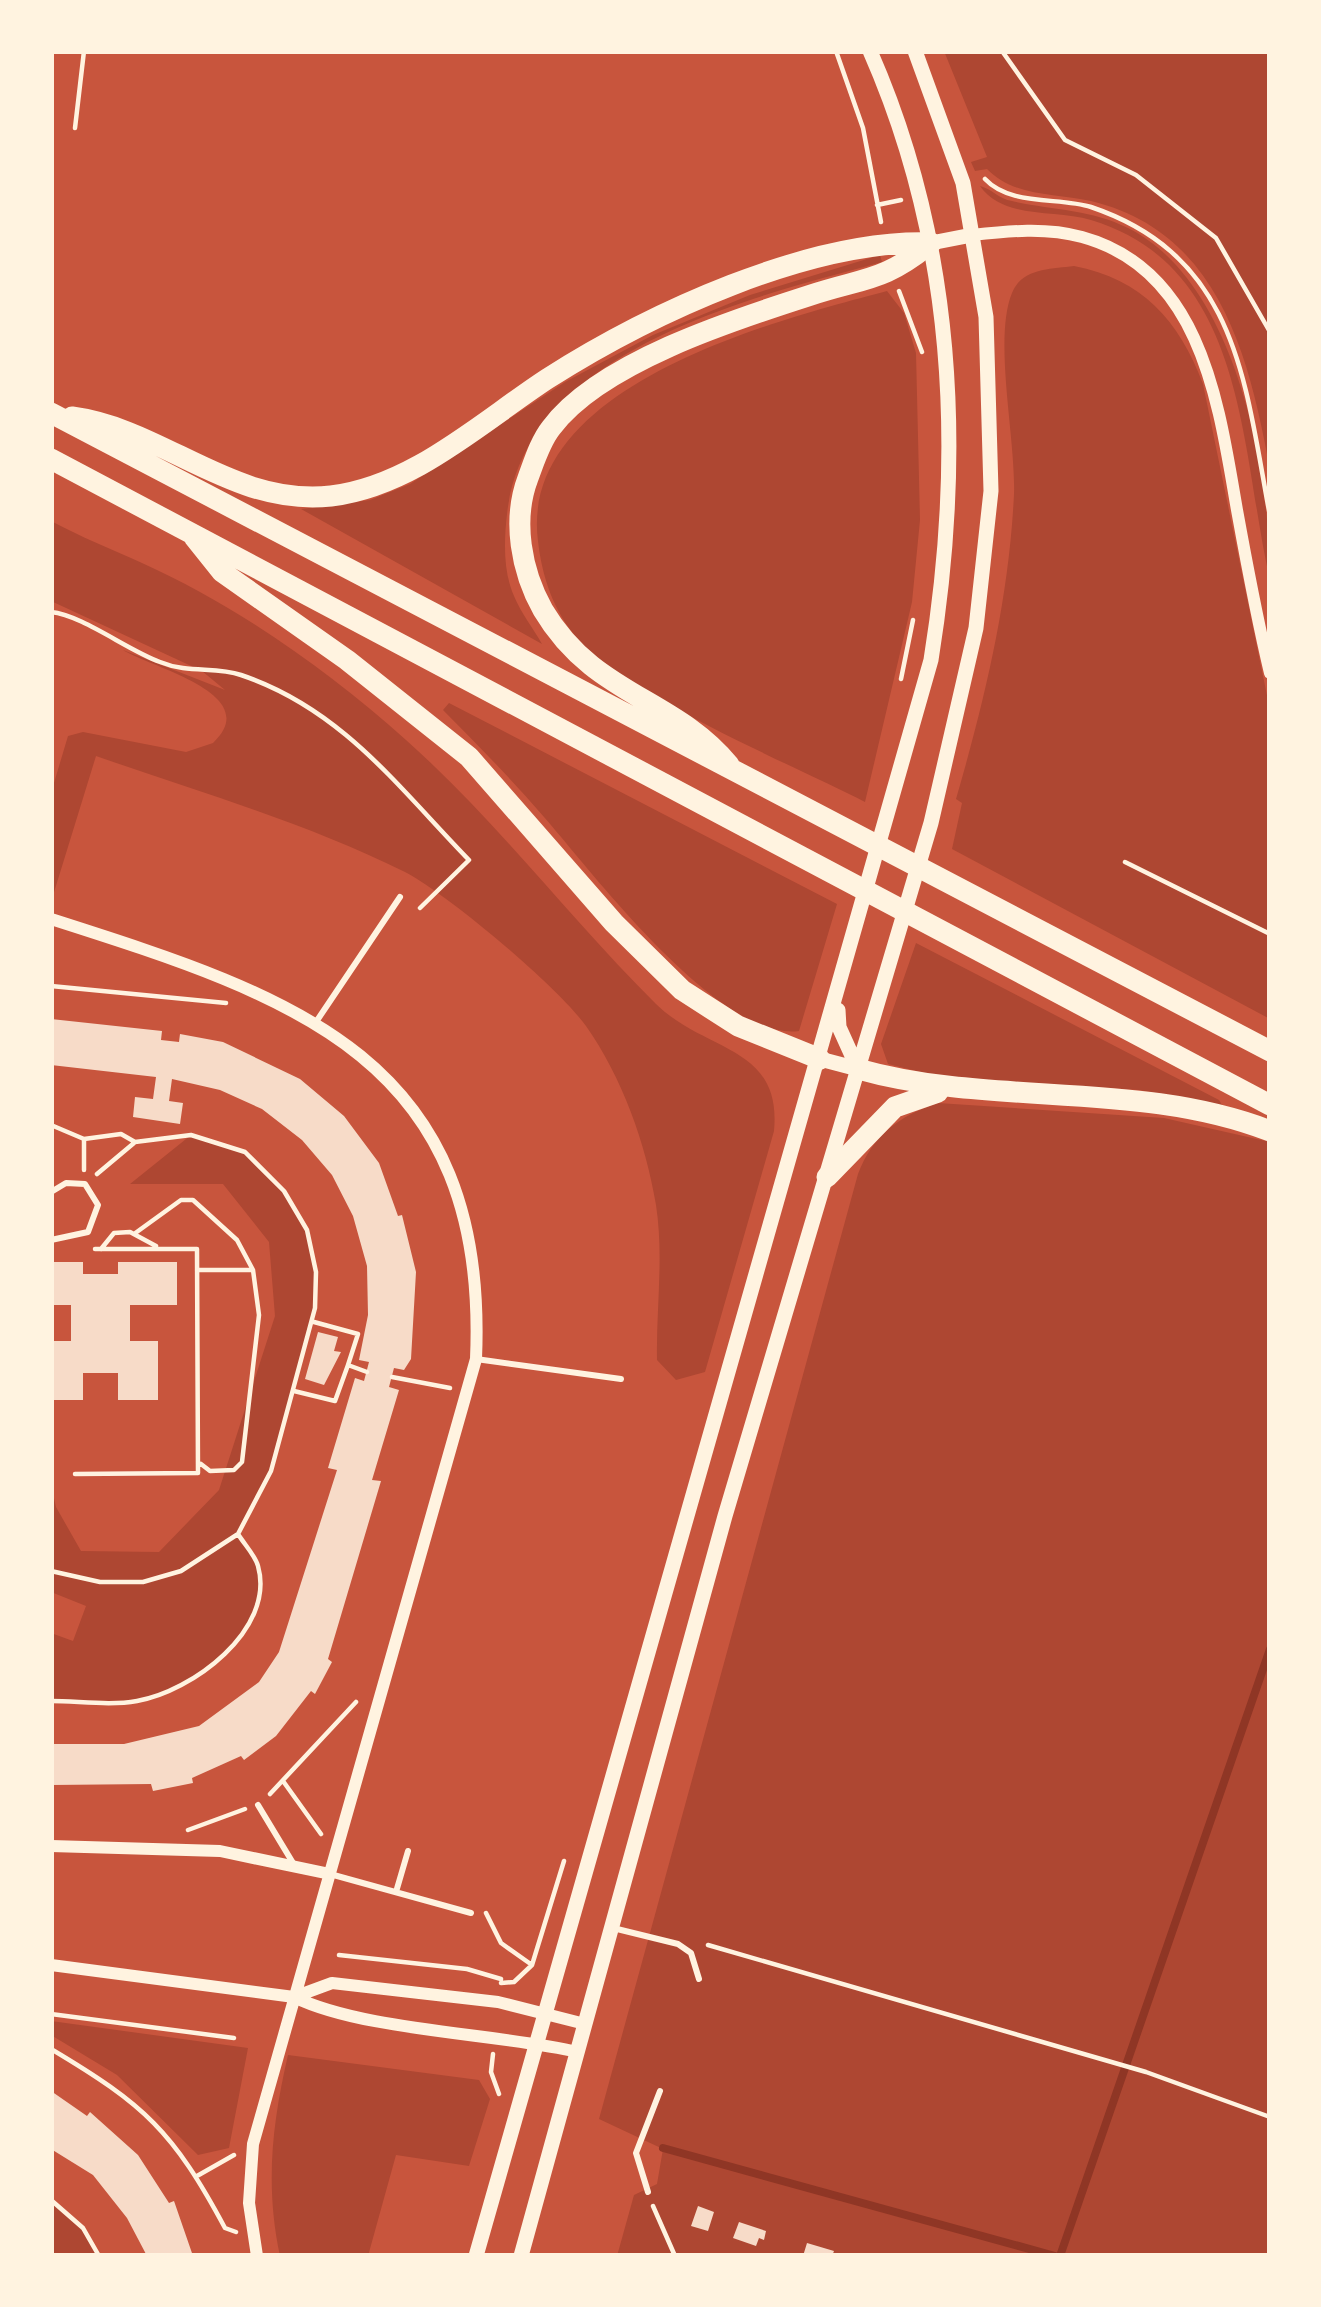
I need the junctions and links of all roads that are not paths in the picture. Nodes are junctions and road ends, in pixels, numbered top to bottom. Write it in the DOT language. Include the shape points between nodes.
graph roads {
  1 [pos="870,51"];
  2 [pos="915,51"];
  3 [pos="972,235"];
  4 [pos="931,243"];
  5 [pos="53,414"];
  6 [pos="51,459"];
  7 [pos="190,531"];
  8 [pos="1270,673"];
  9 [pos="737,775"];
  10 [pos="400,897"];
  11 [pos="51,919"];
  12 [pos="838,998"];
  13 [pos="316,1022"];
  14 [pos="1270,1052"];
  15 [pos="820,1058"];
  16 [pos="858,1069"];
  17 [pos="951,1090"];
  18 [pos="1270,1105"];
  19 [pos="1270,1131"];
  20 [pos="827,1178"];
  21 [pos="51,1192"];
  22 [pos="51,1240"];
  23 [pos="476,1359"];
  24 [pos="621,1379"];
  25 [pos="258,1804"];
  26 [pos="51,1846"];
  27 [pos="408,1851"];
  28 [pos="295,1866"];
  29 [pos="330,1874"];
  30 [pos="396,1892"];
  31 [pos="471,1913"];
  32 [pos="609,1927"];
  33 [pos="51,1965"];
  34 [pos="699,1979"];
  35 [pos="294,1997"];
  36 [pos="546,2014"];
  37 [pos="585,2024"];
  38 [pos="537,2043"];
  39 [pos="578,2052"];
  40 [pos="660,2090"];
  41 [pos="648,2192"];
  42 [pos="256,2256"];
  43 [pos="476,2256"];
  44 [pos="521,2256"];
  1 -- 4 [label="street"];
  2 -- 3 [label="street" via="963,183"];
  3 -- 4 [label="street"];
  3 -- 8 [label="street" via="1027,230 1083,238 1136,263 1181,314 1216,393"];
  3 -- 16 [label="street" via="988,358 991,490 976,628 931,824"];
  4 -- 5 [label="highway" via="886,242 679,309 551,377 415,468 349,493 246,487 108,422"];
  4 -- 9 [label="highway" via="894,274 722,326 606,382 550,429 524,490 519,522 529,577 573,650 611,684 704,734"];
  4 -- 12 [label="street" via="950,400 945,576 931,660"];
  5 -- 9 [label="highway"];
  6 -- 7 [label="highway"];
  7 -- 15 [label="highway" via="222,572 469,757 682,990 738,1026"];
  7 -- 18 [label="highway"];
  9 -- 14 [label="highway"];
  10 -- 13 [label="lane"];
  11 -- 13 [label="street" via="263,993"];
  12 -- 15 [label="street"];
  12 -- 16 [label="street" via="839,1028"];
  13 -- 23 [label="street" via="398,1089 446,1164 472,1245"];
  15 -- 16 [label="street"];
  15 -- 36 [label="street"];
  16 -- 17 [label="highway"];
  16 -- 20 [label="street"];
  17 -- 19 [label="highway" via="1154,1103"];
  17 -- 20 [label="highway" via="896,1107"];
  20 -- 32 [label="street"];
  21 -- 22 [label="lane" via="85,1184 96,1194 97,1216 88,1232"];
  23 -- 24 [label="lane"];
  23 -- 29 [label="street"];
  25 -- 28 [label="lane"];
  26 -- 28 [label="street" via="220,1851"];
  27 -- 30 [label="lane"];
  28 -- 29 [label="street"];
  29 -- 30 [label="lane"];
  29 -- 35 [label="street"];
  30 -- 31 [label="lane"];
  32 -- 34 [label="lane" via="692,1953"];
  32 -- 37 [label="street"];
  33 -- 35 [label="street"];
  35 -- 36 [label="street" via="332,1984"];
  35 -- 38 [label="street" via="326,2012"];
  35 -- 42 [label="street" via="253,2144"];
  36 -- 37 [label="street"];
  36 -- 38 [label="street"];
  37 -- 39 [label="street"];
  38 -- 39 [label="street"];
  38 -- 43 [label="street"];
  39 -- 44 [label="street"];
  40 -- 41 [label="lane" via="636,2153"];
}
